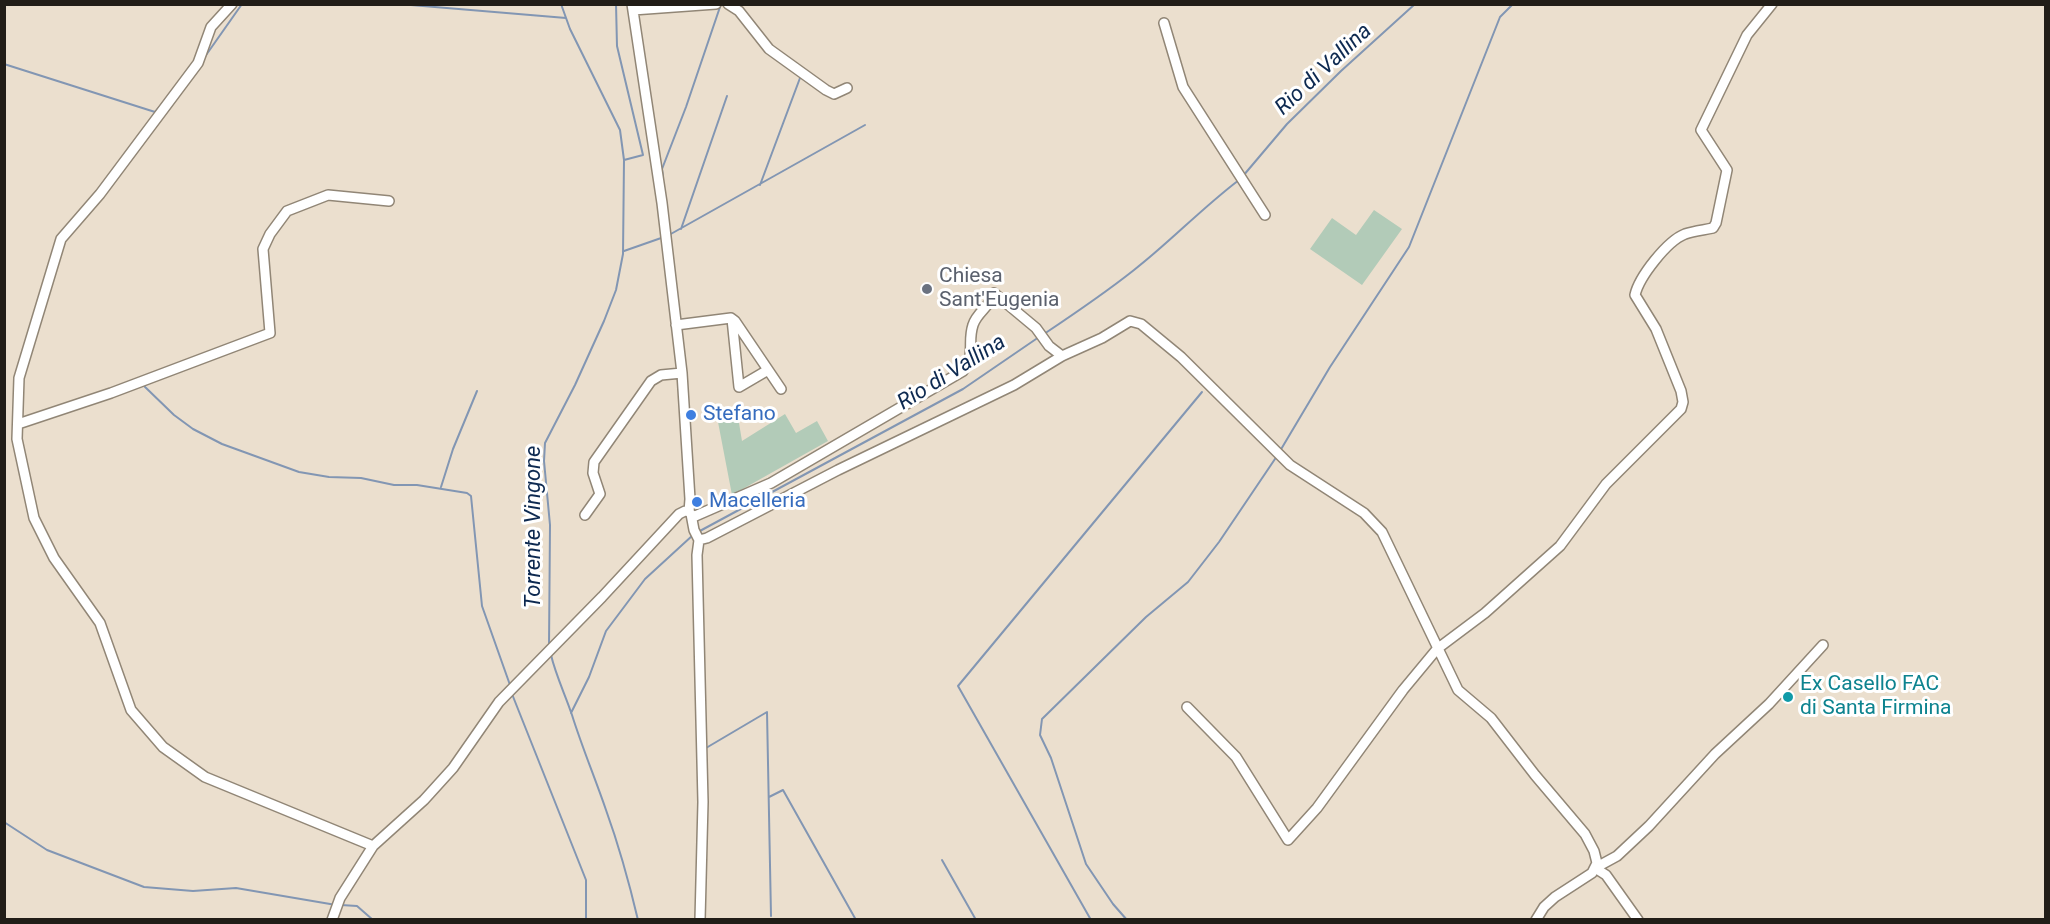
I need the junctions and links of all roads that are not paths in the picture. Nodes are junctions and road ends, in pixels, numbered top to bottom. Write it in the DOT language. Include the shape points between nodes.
graph roads {
  1 [pos="232,4"];
  2 [pos="716,4"];
  3 [pos="728,4"];
  4 [pos="1772,4"];
  5 [pos="632,8"];
  6 [pos="1164,23"];
  7 [pos="847,88"];
  8 [pos="389,201"];
  9 [pos="1265,215"];
  10 [pos="732,319"];
  11 [pos="676,325"];
  12 [pos="1062,356"];
  13 [pos="768,369"];
  14 [pos="682,372"];
  15 [pos="781,389"];
  16 [pos="18,424"];
  17 [pos="691,514"];
  18 [pos="585,515"];
  19 [pos="696,535"];
  20 [pos="1823,645"];
  21 [pos="1437,649"];
  22 [pos="1187,707"];
  23 [pos="373,846"];
  24 [pos="1595,868"];
  25 [pos="332,920"];
  26 [pos="700,920"];
  27 [pos="1536,920"];
  28 [pos="1638,920"];
  1 -- 16 [label="street" via="211,27 198,63 62,239 19,378"];
  2 -- 5 [label="street"];
  3 -- 7 [label="street" via="740,11 769,49 826,90 834,94"];
  4 -- 21 [label="street" via="1747,35 1701,130 1727,170 1716,223 1713,228 1675,240 1639,281 1635,294 1659,337 1681,391 1681,409 1606,484 1560,546 1485,613"];
  5 -- 11 [label="street"];
  6 -- 9 [label="street" via="1183,87"];
  8 -- 16 [label="street" via="328,195 287,211 263,249 270,333"];
  10 -- 11 [label="street"];
  10 -- 13 [label="street"];
  10 -- 13 [label="street" via="739,387"];
  11 -- 14 [label="street"];
  12 -- 17 [label="street" via="994,293 972,326 970,361 963,371 771,483"];
  12 -- 19 [label="street" via="1014,386 707,538"];
  12 -- 21 [label="street" via="1130,321 1141,324 1181,357 1290,465 1365,513 1382,532"];
  13 -- 15 [label="street"];
  14 -- 17 [label="street"];
  14 -- 18 [label="street" via="651,381 594,462 593,473 600,494"];
  16 -- 23 [label="street" via="17,439 34,518 54,558 100,624 131,710 163,747 205,777"];
  17 -- 19 [label="street"];
  17 -- 23 [label="street" via="679,514 498,702 453,768"];
  19 -- 26 [label="street" via="703,802"];
  20 -- 24 [label="street" via="1649,826 1617,856"];
  21 -- 22 [label="street" via="1317,808 1288,840 1236,757"];
  21 -- 24 [label="street" via="1458,690 1491,718 1585,834 1597,857"];
  23 -- 25 [label="street" via="340,898"];
  24 -- 27 [label="street" via="1555,897"];
  24 -- 28 [label="street" via="1606,875"];
}
